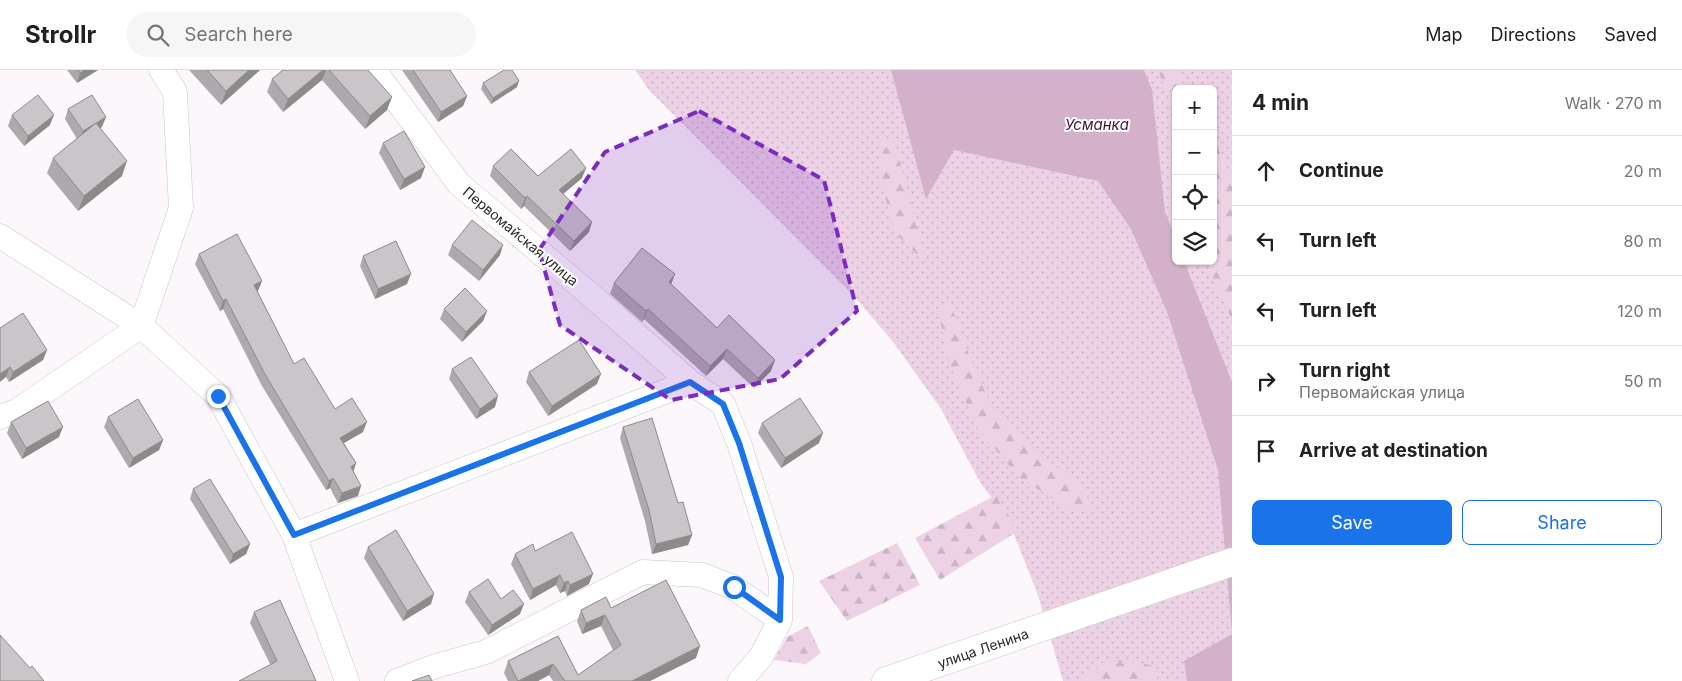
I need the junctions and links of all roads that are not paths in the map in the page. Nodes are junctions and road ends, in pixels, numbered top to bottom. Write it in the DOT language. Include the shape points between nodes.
graph roads {
  1 [pos="161,70"];
  2 [pos="374,70"];
  3 [pos="0,236"];
  4 [pos="141,326"];
  5 [pos="690,382"];
  6 [pos="0,417"];
  7 [pos="294,535"];
  8 [pos="1232,562"];
  9 [pos="780,620"];
  10 [pos="347,681"];
  11 [pos="397,681"];
  12 [pos="740,681"];
  13 [pos="886,681"];
  1 -- 4 [label="street" via="175,92 181,208"];
  2 -- 5 [label="street, Первомайская улица" via="459,184"];
  3 -- 4 [label="street"];
  4 -- 6 [label="street" via="17,411"];
  4 -- 7 [label="street" via="218,396"];
  5 -- 7 [label="street"];
  5 -- 9 [label="street, Первомайская улица" via="723,404 739,443 781,577"];
  7 -- 10 [label="street"];
  8 -- 13 [label="main road, улица Ленина"];
  9 -- 11 [label="street" via="734,587 702,575 643,572 486,652"];
  9 -- 12 [label="street" via="761,657"];
}
